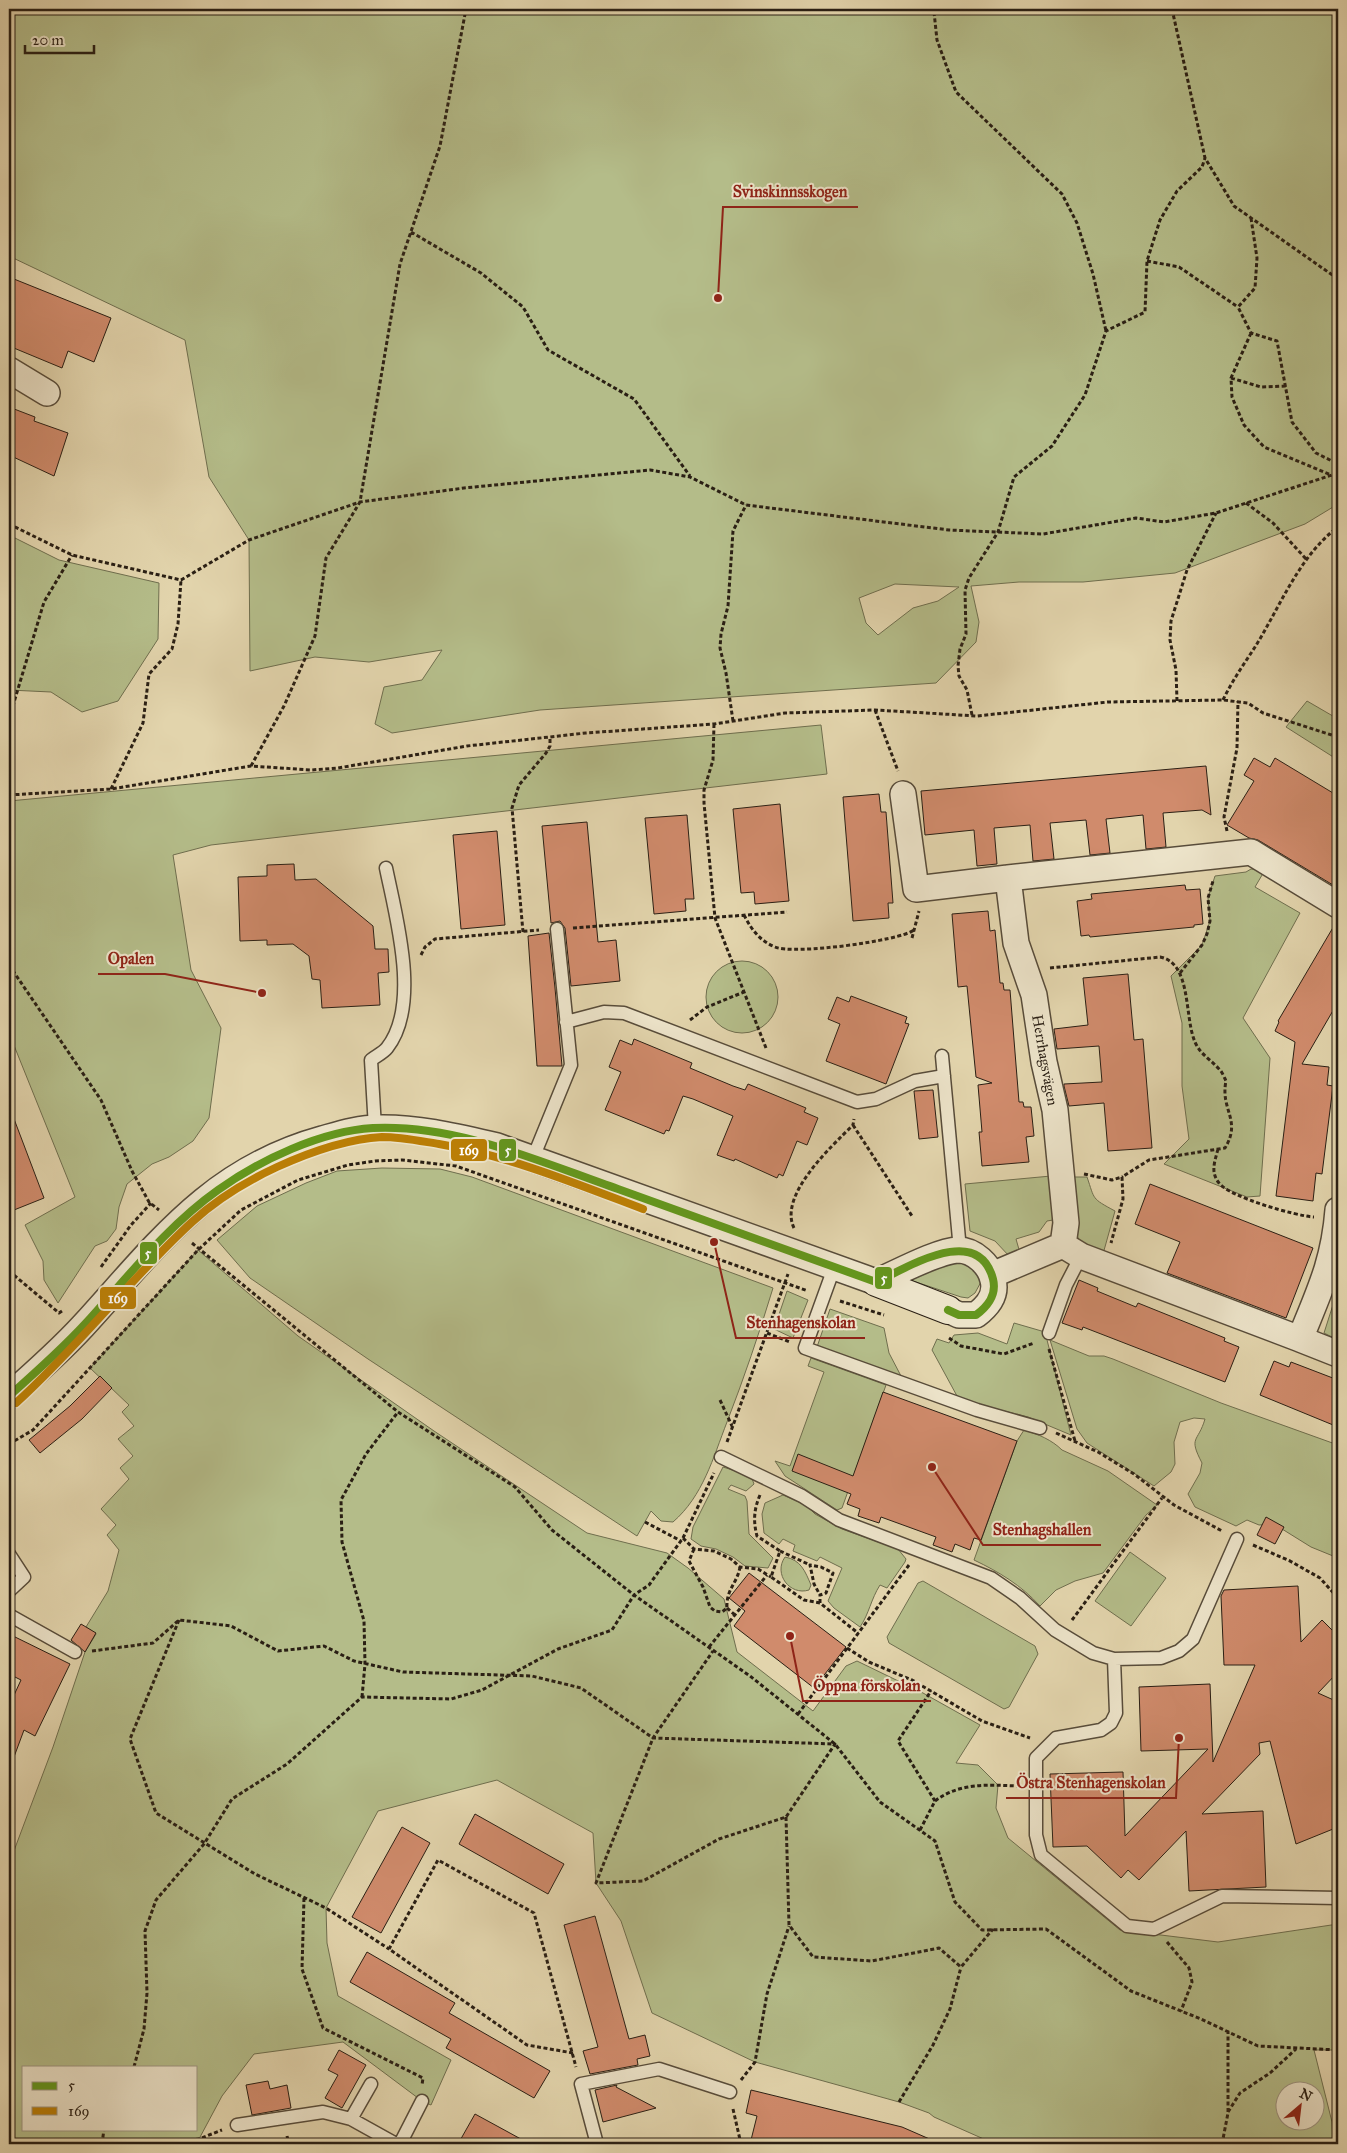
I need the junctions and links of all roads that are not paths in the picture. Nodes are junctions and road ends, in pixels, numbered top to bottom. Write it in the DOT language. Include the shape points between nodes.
graph roads {
  1 [pos="9,370"];
  2 [pos="46,393"];
  3 [pos="903,794"];
  4 [pos="386,868"];
  5 [pos="1008,878"];
  6 [pos="1338,906"];
  7 [pos="557,929"];
  8 [pos="566,1022"];
  9 [pos="942,1056"];
  10 [pos="944,1076"];
  11 [pos="375,1128"];
  12 [pos="533,1158"];
  13 [pos="1338,1215"];
  14 [pos="960,1250"];
  15 [pos="1072,1250"];
  16 [pos="834,1268"];
  17 [pos="992,1275"];
  18 [pos="876,1282"];
  19 [pos="948,1310"];
  20 [pos="1050,1333"];
  21 [pos="1300,1339"];
  22 [pos="1338,1354"];
  23 [pos="9,1396"];
  24 [pos="1040,1428"];
  25 [pos="721,1457"];
  26 [pos="1237,1539"];
  27 [pos="9,1554"];
  28 [pos="9,1592"];
  29 [pos="9,1615"];
  30 [pos="80,1652"];
  31 [pos="1114,1659"];
  32 [pos="1338,1898"];
  33 [pos="371,2084"];
  34 [pos="730,2092"];
  35 [pos="422,2101"];
  36 [pos="351,2119"];
  37 [pos="236,2125"];
  38 [pos="396,2144"];
  39 [pos="400,2144"];
  40 [pos="597,2144"];
  1 -- 2 [label="street"];
  3 -- 5 [label="street" via="916,889"];
  4 -- 11 [label="lane" via="400,936 403,1005 398,1025 386,1049 371,1060"];
  5 -- 6 [label="street" via="1251,852"];
  5 -- 15 [label="street, Herrhagsvägen" via="1016,943 1034,995 1055,1110 1066,1223"];
  7 -- 8 [label="lane"];
  8 -- 10 [label="lane" via="604,1012 624,1013 858,1102 876,1099 915,1081"];
  8 -- 12 [label="lane" via="571,1065"];
  9 -- 10 [label="lane"];
  10 -- 14 [label="lane"];
  11 -- 12 [label="street" via="448,1134"];
  11 -- 23 [label="street" via="303,1144 252,1167 207,1196 175,1224 81,1327"];
  12 -- 16 [label="street"];
  13 -- 21 [label="street" via="1336,1243 1328,1272"];
  14 -- 17 [label="street" via="981,1259"];
  14 -- 18 [label="street" via="947,1252"];
  15 -- 17 [label="street"];
  15 -- 20 [label="lane" via="1066,1285"];
  15 -- 21 [label="street"];
  16 -- 18 [label="street"];
  16 -- 24 [label="lane" via="804,1348 977,1410"];
  17 -- 19 [label="street" via="995,1287 985,1308 976,1315 959,1315"];
  18 -- 19 [label="street"];
  21 -- 22 [label="street"];
  25 -- 31 [label="lane" via="802,1496 839,1520 991,1578 1062,1634 1093,1653"];
  26 -- 31 [label="lane" via="1193,1639 1179,1651 1161,1658"];
  27 -- 28 [label="lane" via="24,1577"];
  29 -- 30 [label="lane"];
  31 -- 32 [label="lane" via="1116,1713 1111,1723 1101,1730 1056,1738 1036,1758 1036,1835 1041,1855 1127,1926 1154,1929 1222,1896"];
  33 -- 36 [label="lane"];
  34 -- 40 [label="lane" via="659,2069 581,2084"];
  35 -- 39 [label="lane"];
  36 -- 37 [label="lane" via="323,2112"];
  36 -- 38 [label="lane"];
}
